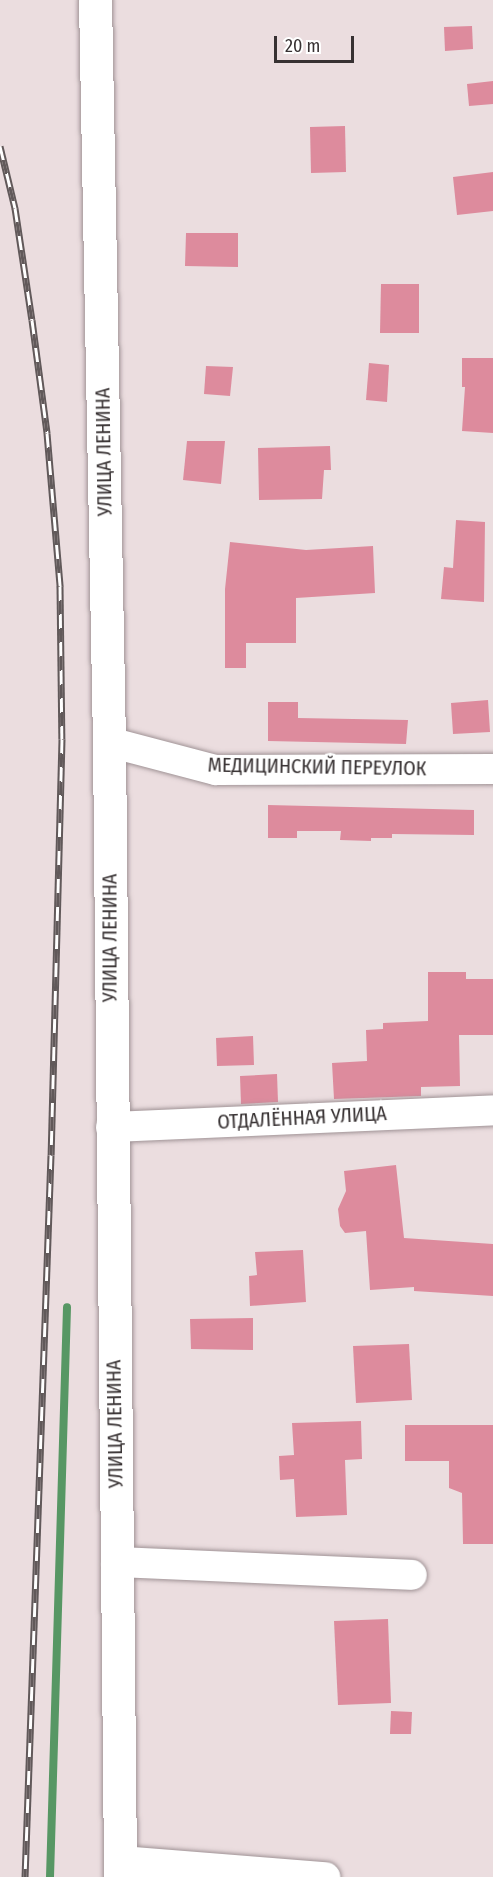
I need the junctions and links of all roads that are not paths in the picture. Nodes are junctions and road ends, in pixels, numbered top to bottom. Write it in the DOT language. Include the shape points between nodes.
graph roads {
  1 [pos="95,0"];
  2 [pos="109,742"];
  3 [pos="493,769"];
  4 [pos="493,1110"];
  5 [pos="111,1127"];
  6 [pos="116,1562"];
  7 [pos="412,1575"];
  8 [pos="120,1869"];
  9 [pos="325,1877"];
  1 -- 2 [label="main road, УЛИЦА ЛЕНИНА"];
  2 -- 3 [label="street, МЕДИЦИНСКИЙ ПЕРЕУЛОК" via="216,770"];
  2 -- 5 [label="main road, УЛИЦА ЛЕНИНА"];
  4 -- 5 [label="street, ОТДАЛЁННАЯ УЛИЦА"];
  5 -- 6 [label="main road, УЛИЦА ЛЕНИНА"];
  6 -- 7 [label="street"];
  6 -- 8 [label="main road, УЛИЦА ЛЕНИНА"];
  8 -- 9 [label="street"];
}
